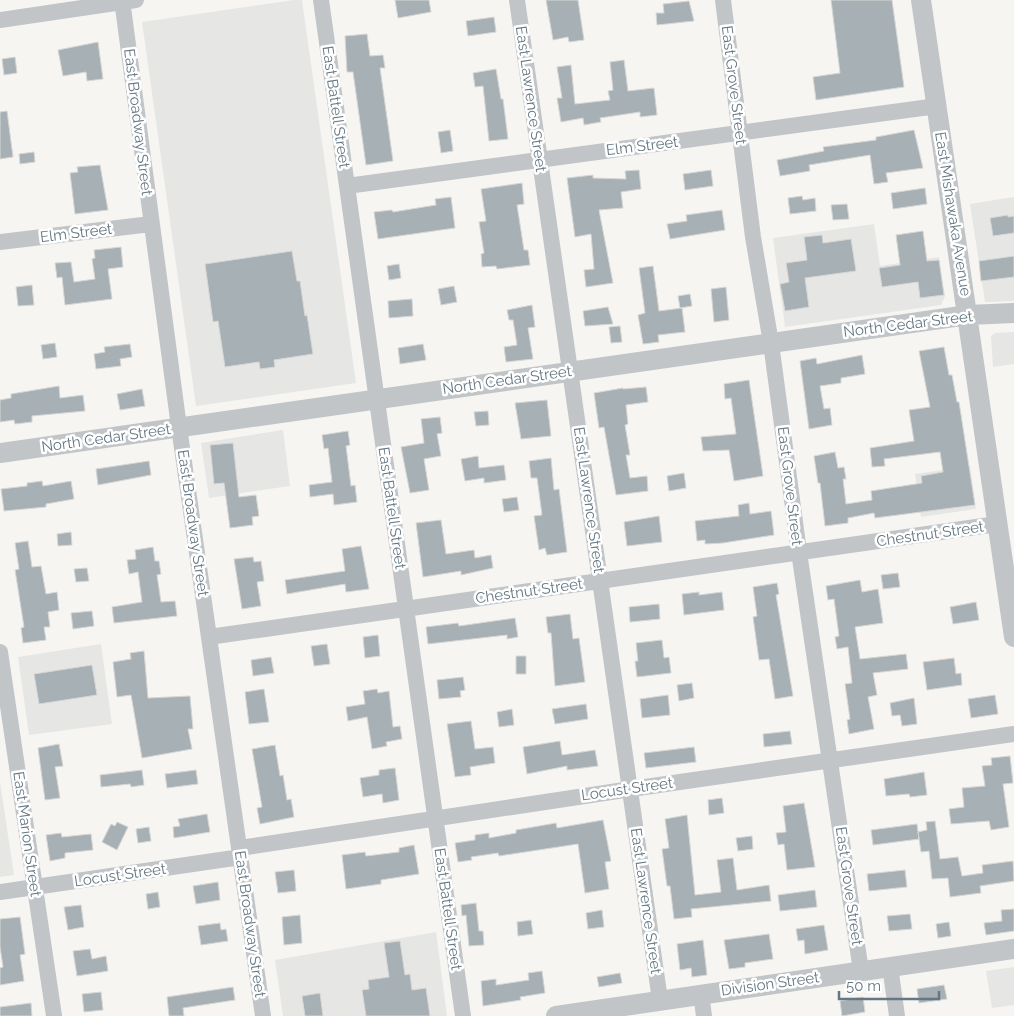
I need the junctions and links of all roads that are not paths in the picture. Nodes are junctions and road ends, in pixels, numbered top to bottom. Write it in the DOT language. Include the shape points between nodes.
graph roads {
  1 [pos="320,0"];
  2 [pos="517,0"];
  3 [pos="723,0"];
  4 [pos="921,0"];
  5 [pos="127,1"];
  6 [pos="0,20"];
  7 [pos="937,106"];
  8 [pos="740,134"];
  9 [pos="540,159"];
  10 [pos="347,186"];
  11 [pos="151,224"];
  12 [pos="0,242"];
  13 [pos="1014,313"];
  14 [pos="968,315"];
  15 [pos="771,342"];
  16 [pos="571,371"];
  17 [pos="377,398"];
  18 [pos="179,427"];
  19 [pos="0,453"];
  20 [pos="997,524"];
  21 [pos="799,552"];
  22 [pos="601,580"];
  23 [pos="406,608"];
  24 [pos="1012,609"];
  25 [pos="209,637"];
  26 [pos="1014,637"];
  27 [pos="0,652"];
  28 [pos="1014,734"];
  29 [pos="831,760"];
  30 [pos="631,789"];
  31 [pos="436,818"];
  32 [pos="240,853"];
  33 [pos="35,887"];
  34 [pos="0,892"];
  35 [pos="1014,949"];
  36 [pos="890,966"];
  37 [pos="861,971"];
  38 [pos="701,994"];
  39 [pos="660,1000"];
  40 [pos="54,1016"];
  41 [pos="263,1016"];
  42 [pos="463,1016"];
  43 [pos="556,1016"];
  44 [pos="704,1016"];
  45 [pos="897,1016"];
  1 -- 10 [label="street, East Battell Street"];
  2 -- 9 [label="street, East Lawrence Street"];
  3 -- 8 [label="street, East Grove Street"];
  4 -- 7 [label="street, East Mishawaka Avenue"];
  5 -- 6 [label="street"];
  5 -- 11 [label="street, East Broadway Street"];
  7 -- 8 [label="street, Elm Street"];
  7 -- 14 [label="street, East Mishawaka Avenue"];
  8 -- 9 [label="street, Elm Street"];
  8 -- 15 [label="street, East Grove Street"];
  9 -- 10 [label="street, Elm Street"];
  9 -- 16 [label="street, East Lawrence Street"];
  10 -- 17 [label="street, East Battell Street"];
  11 -- 12 [label="street, Elm Street"];
  11 -- 18 [label="street, East Broadway Street"];
  13 -- 14 [label="street, North Cedar Street"];
  14 -- 15 [label="street, North Cedar Street"];
  14 -- 20 [label="street, East Mishawaka Avenue"];
  15 -- 16 [label="street, North Cedar Street"];
  15 -- 21 [label="street, East Grove Street"];
  16 -- 17 [label="street, North Cedar Street"];
  16 -- 22 [label="street, East Lawrence Street"];
  17 -- 18 [label="street, North Cedar Street"];
  17 -- 23 [label="street, East Battell Street"];
  18 -- 19 [label="street, North Cedar Street"];
  18 -- 25 [label="street, East Broadway Street"];
  20 -- 21 [label="street, Chestnut Street"];
  20 -- 24 [label="street, East Mishawaka Avenue"];
  21 -- 22 [label="street, Chestnut Street"];
  21 -- 29 [label="street, East Grove Street"];
  22 -- 23 [label="street, Chestnut Street"];
  22 -- 30 [label="street, East Lawrence Street"];
  23 -- 25 [label="street, Chestnut Street"];
  23 -- 31 [label="street, East Battell Street"];
  24 -- 26 [label="street, East Mishawaka Avenue"];
  25 -- 32 [label="street, East Broadway Street"];
  27 -- 33 [label="street, East Marion Street"];
  28 -- 29 [label="street, Locust Street"];
  29 -- 30 [label="street, Locust Street"];
  29 -- 37 [label="street, East Grove Street"];
  30 -- 31 [label="street, Locust Street"];
  30 -- 39 [label="street, East Lawrence Street"];
  31 -- 32 [label="street, Locust Street"];
  31 -- 42 [label="street, East Battell Street"];
  32 -- 33 [label="street, Locust Street"];
  32 -- 41 [label="street, East Broadway Street"];
  33 -- 34 [label="street, Locust Street"];
  33 -- 40 [label="street, East Marion Street"];
  35 -- 36 [label="street, Division Street"];
  36 -- 37 [label="street, Division Street"];
  36 -- 45 [label="street"];
  37 -- 38 [label="street, Division Street"];
  38 -- 39 [label="street, Division Street"];
  38 -- 44 [label="street"];
  39 -- 43 [label="street, Division Street"];
}
